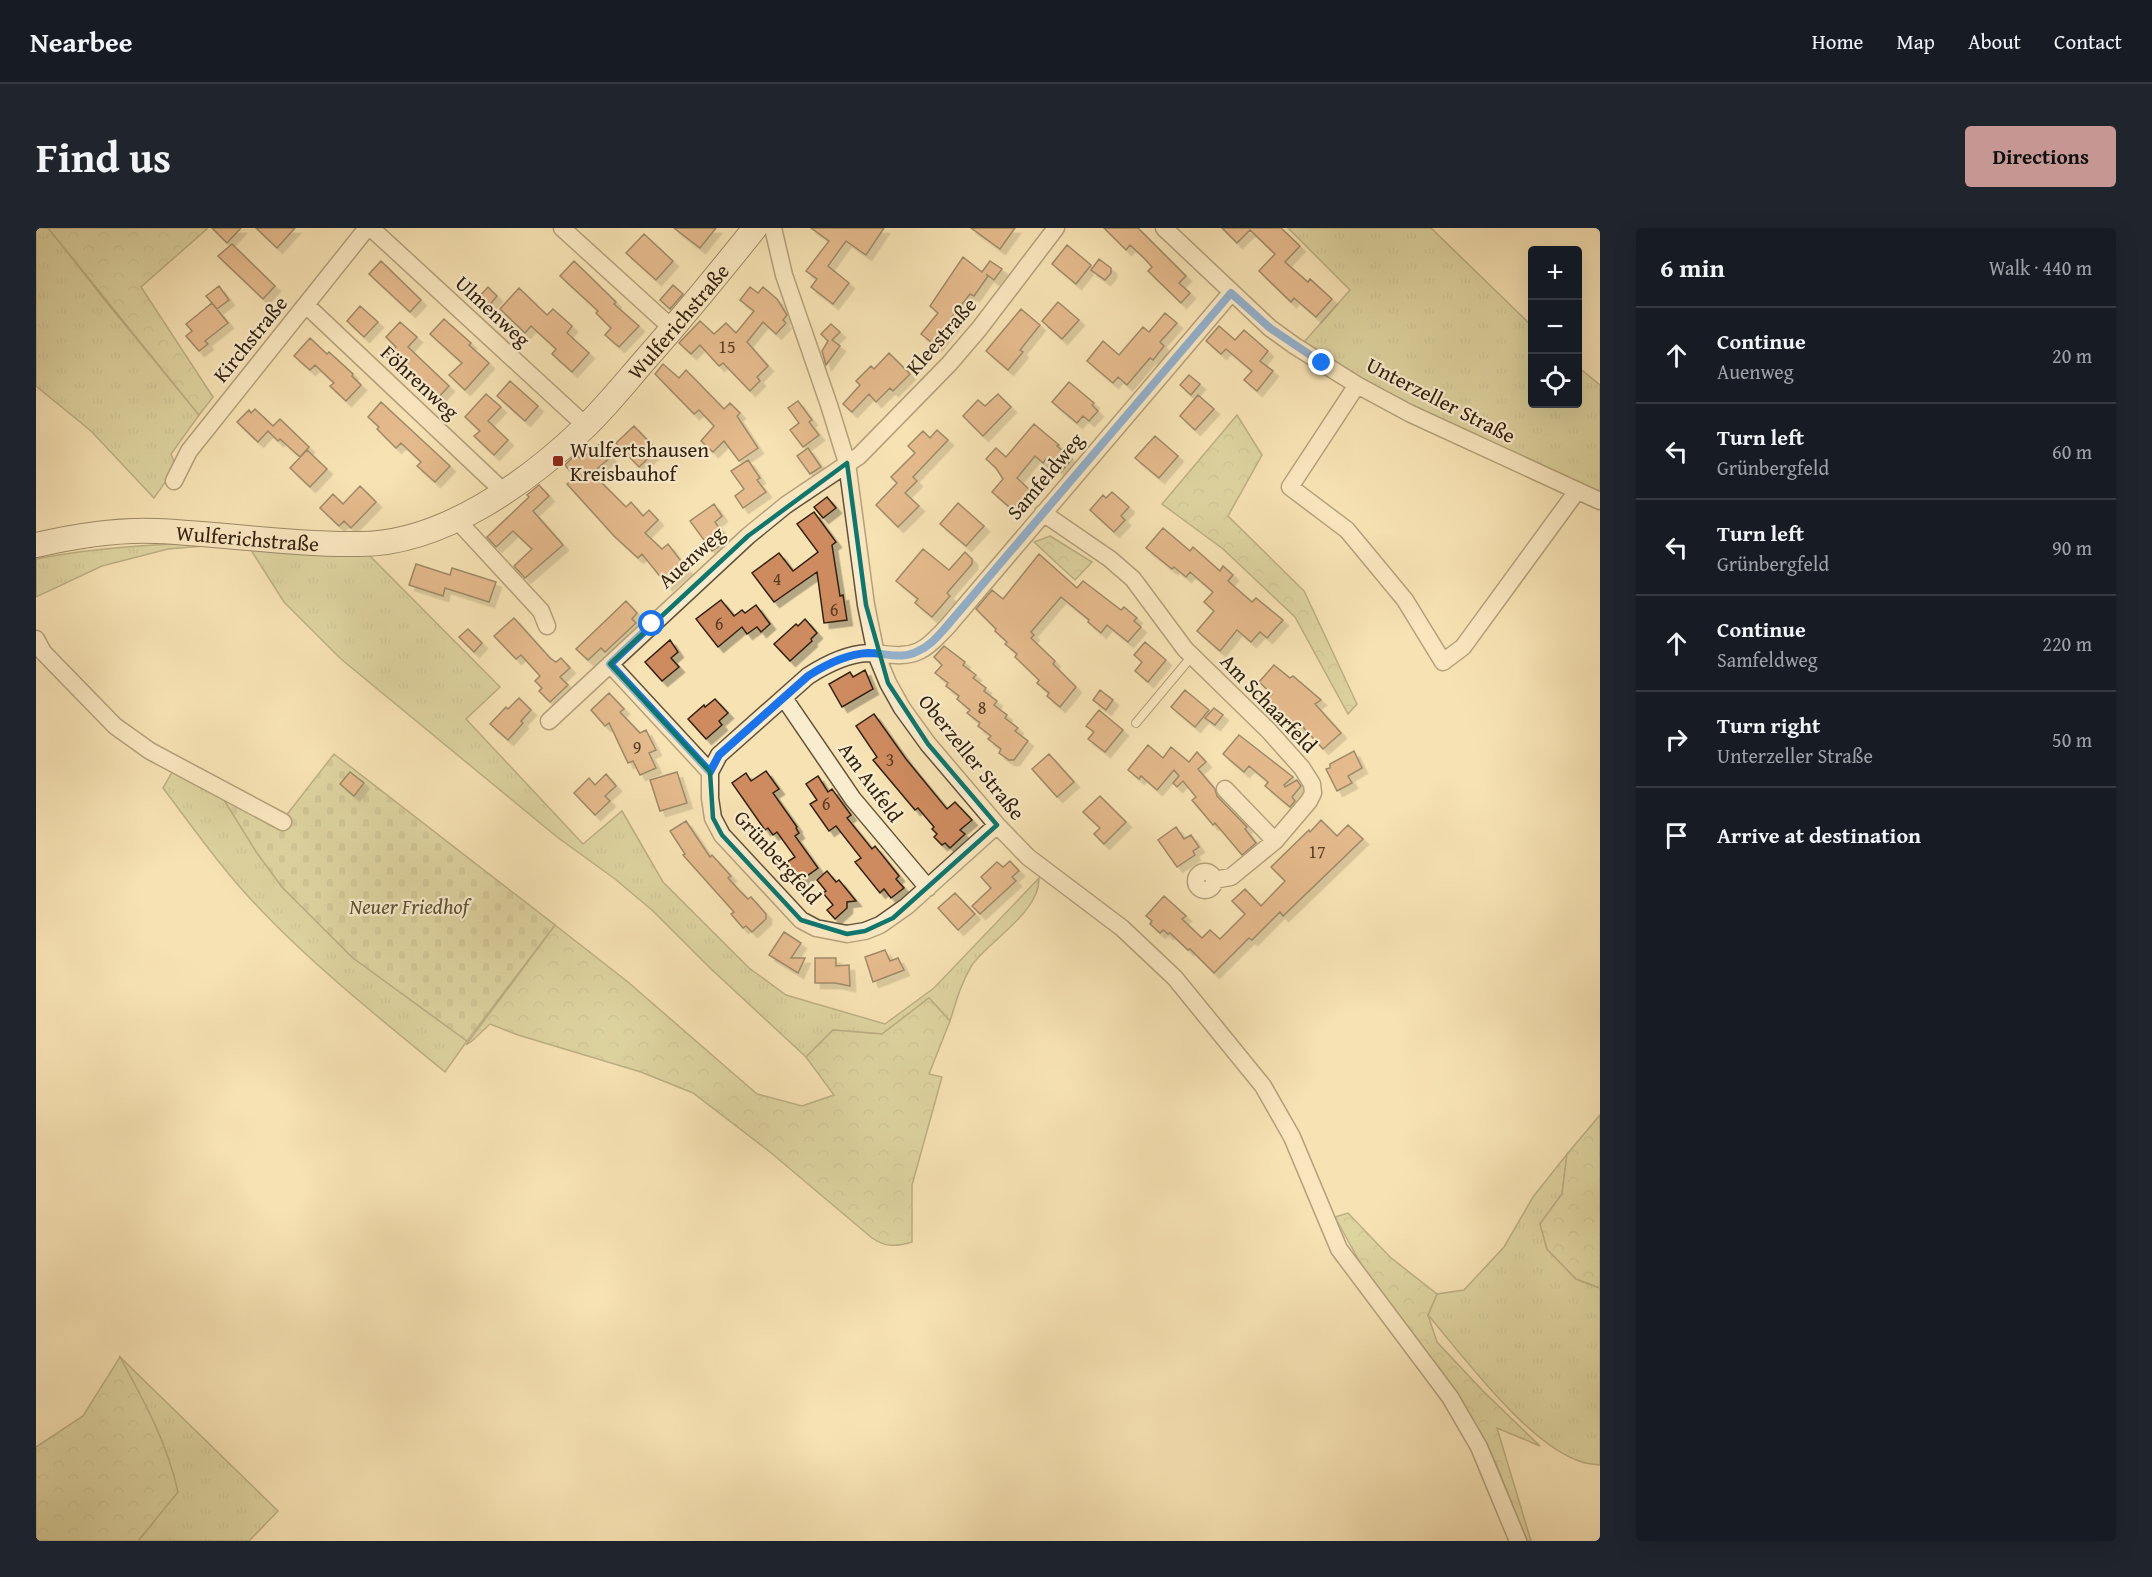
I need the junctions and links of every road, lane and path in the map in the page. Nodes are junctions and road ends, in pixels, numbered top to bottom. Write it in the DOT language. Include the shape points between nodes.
graph roads {
  1 [pos="369,228"];
  2 [pos="562,228"];
  3 [pos="773,228"];
  4 [pos="1056,228"];
  5 [pos="1164,228"];
  6 [pos="745,232"];
  7 [pos="1231,293"];
  8 [pos="306,305"];
  9 [pos="673,328"];
  10 [pos="1357,385"];
  11 [pos="586,426"];
  12 [pos="847,463"];
  13 [pos="174,482"];
  14 [pos="1577,491"];
  15 [pos="504,492"];
  16 [pos="1600,501"];
  17 [pos="1043,513"];
  18 [pos="457,520"];
  19 [pos="36,545"];
  20 [pos="547,626"];
  21 [pos="36,639"];
  22 [pos="876,654"];
  23 [pos="1192,656"];
  24 [pos="610,664"];
  25 [pos="784,698"];
  26 [pos="549,721"];
  27 [pos="1136,723"];
  28 [pos="710,772"];
  29 [pos="1225,789"];
  30 [pos="282,822"];
  31 [pos="997,825"];
  32 [pos="1275,841"];
  33 [pos="1214,880"];
  34 [pos="927,888"];
  35 [pos="1518,1541"];
  1 -- 8 [label="street, Kirchstraße"];
  1 -- 11 [label="street, Ulmenweg"];
  2 -- 9 [label="street"];
  3 -- 12 [label="street, Oberzeller Straße" via="784,275"];
  4 -- 12 [label="street, Kleestraße" via="949,364 859,456"];
  5 -- 7 [label="street, Unterzeller Straße"];
  6 -- 9 [label="main road, Wulferichstraße"];
  7 -- 10 [label="street, Unterzeller Straße" via="1270,328"];
  7 -- 17 [label="street, Samfeldweg"];
  8 -- 13 [label="street, Kirchstraße" via="189,451"];
  8 -- 15 [label="street, Föhrenweg"];
  9 -- 11 [label="main road, Wulferichstraße"];
  10 -- 14 [label="street, Unterzeller Straße"];
  10 -- 14 [label="street" via="1290,487 1347,530 1405,600 1443,662 1463,647"];
  11 -- 15 [label="main road, Wulferichstraße"];
  12 -- 22 [label="street, Oberzeller Straße"];
  12 -- 24 [label="street, Auenweg" via="748,536"];
  14 -- 16 [label="street, Unterzeller Straße"];
  15 -- 18 [label="main road, Wulferichstraße"];
  17 -- 22 [label="street, Samfeldweg" via="929,644 899,656"];
  17 -- 23 [label="street, Am Schaarfeld" via="1133,579"];
  18 -- 19 [label="main road, Wulferichstraße" via="404,539 372,544 155,530 69,537"];
  18 -- 20 [label="street" via="541,611"];
  21 -- 30 [label="street" via="115,726 150,751"];
  22 -- 25 [label="street" via="866,653 823,666"];
  22 -- 31 [label="street, Oberzeller Straße" via="902,708"];
  23 -- 27 [label="lane, Am Schaarfeld"];
  23 -- 32 [label="street, Am Schaarfeld" via="1269,731 1312,784 1309,801"];
  24 -- 26 [label="street, Auenweg"];
  24 -- 28 [label="street"];
  25 -- 28 [label="street" via="719,755"];
  25 -- 34 [label="street, Am Aufeld" via="853,799"];
  28 -- 34 [label="street, Grünbergfeld" via="713,818 722,835 801,920 816,928 847,934 865,931 893,918"];
  29 -- 32 [label="street"];
  31 -- 34 [label="street, Grünbergfeld"];
  31 -- 35 [label="street, Oberzeller Straße" via="1028,857 1122,928 1176,978 1263,1086 1292,1137 1339,1249 1450,1396 1473,1437"];
  32 -- 33 [label="street, Am Schaarfeld" via="1231,877"];
}
